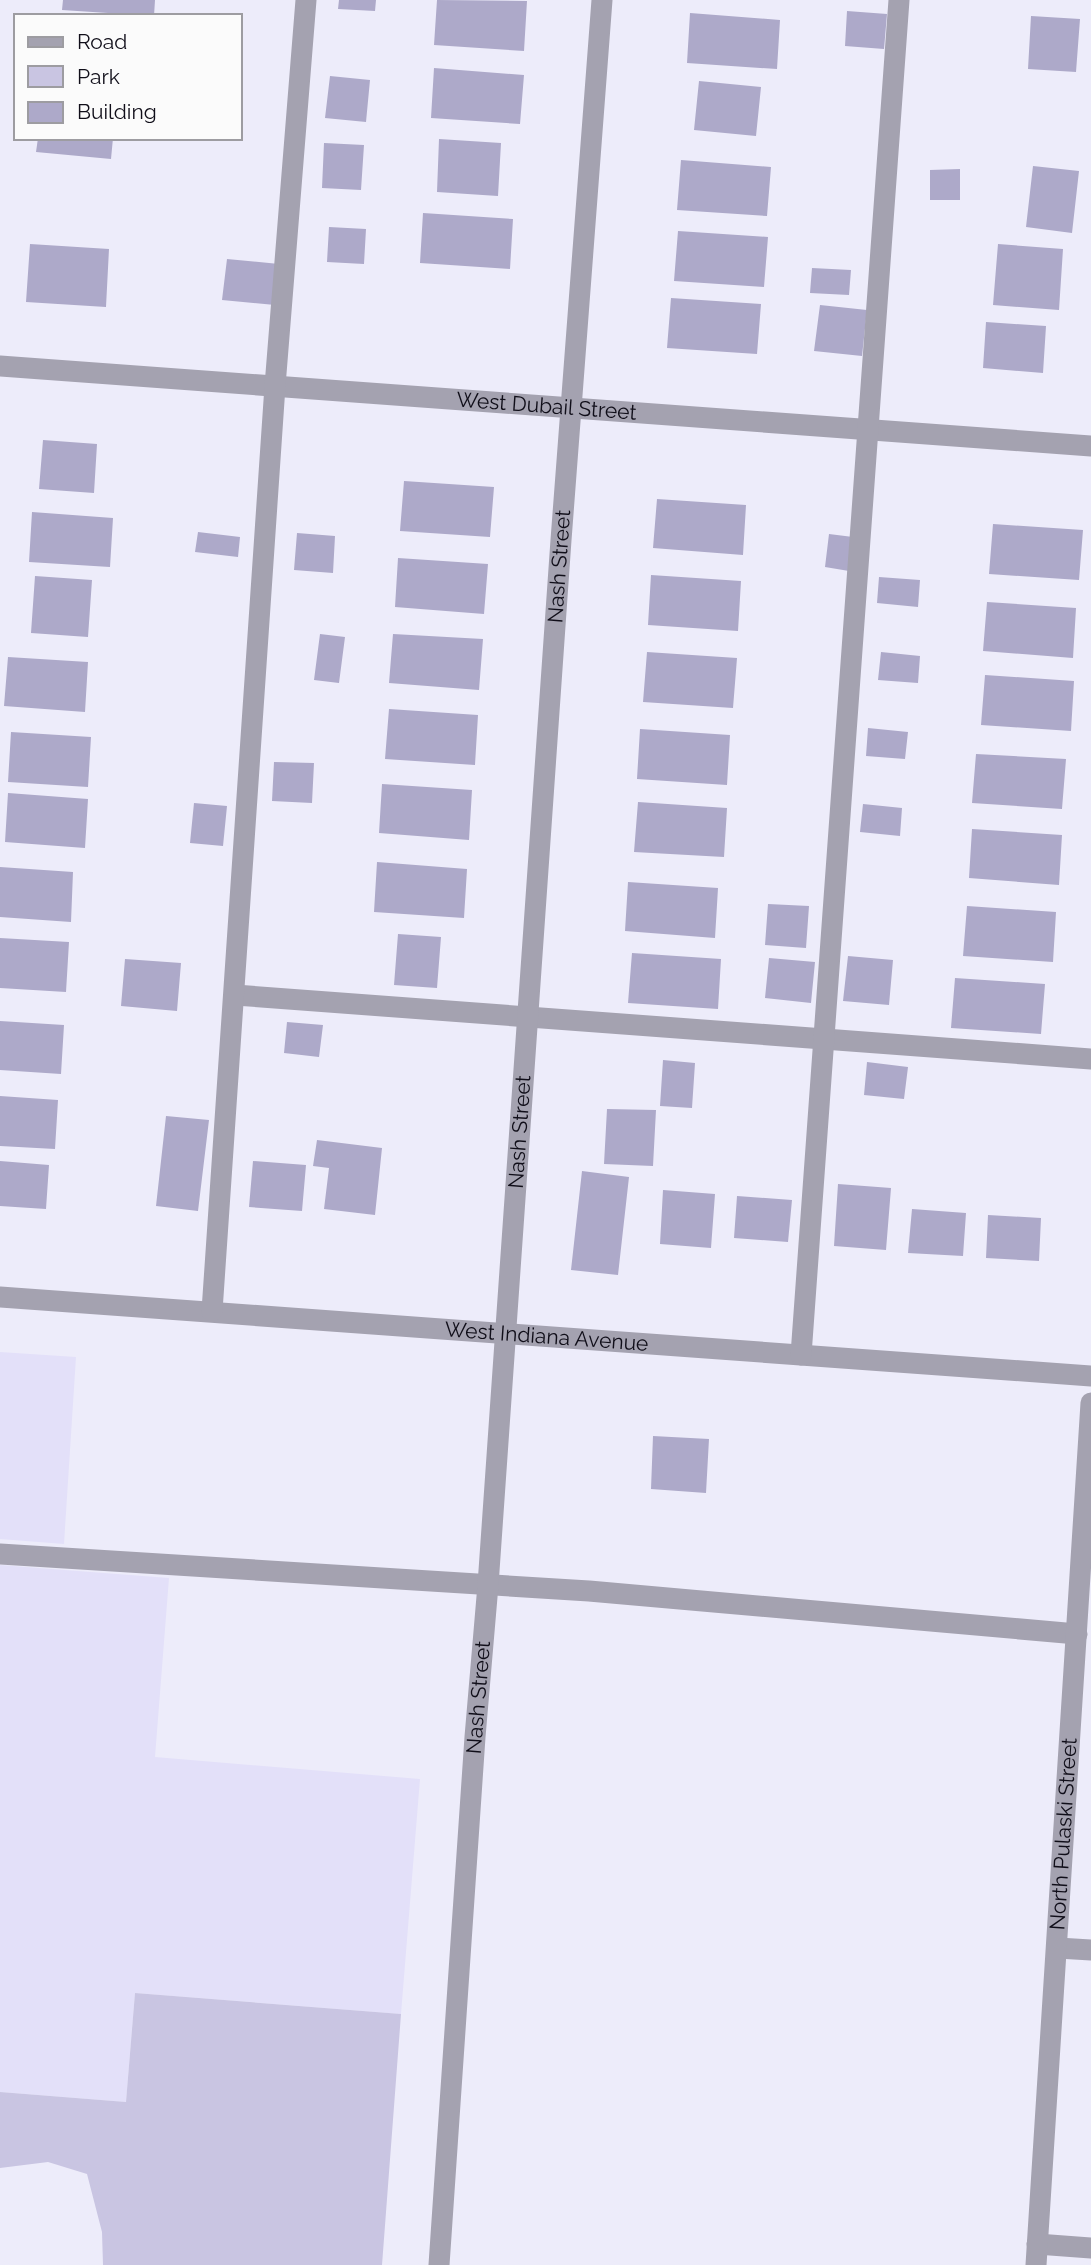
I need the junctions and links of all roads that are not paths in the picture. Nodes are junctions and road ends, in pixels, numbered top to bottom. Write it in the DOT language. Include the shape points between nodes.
graph roads {
  1 [pos="306,0"];
  2 [pos="602,0"];
  3 [pos="899,0"];
  4 [pos="0,366"];
  5 [pos="275,386"];
  6 [pos="572,408"];
  7 [pos="867,430"];
  8 [pos="1091,446"];
  9 [pos="235,995"];
  10 [pos="528,1017"];
  11 [pos="823,1039"];
  12 [pos="1091,1059"];
  13 [pos="0,1297"];
  14 [pos="212,1311"];
  15 [pos="505,1334"];
  16 [pos="800,1355"];
  17 [pos="1091,1376"];
  18 [pos="1091,1403"];
  19 [pos="0,1554"];
  20 [pos="488,1585"];
  21 [pos="1077,1634"];
  22 [pos="1058,1948"];
  23 [pos="1091,1950"];
  24 [pos="1091,2248"];
  25 [pos="1036,2255"];
  26 [pos="439,2265"];
  1 -- 5 [label="street"];
  2 -- 6 [label="street, Nash Street"];
  3 -- 7 [label="street"];
  4 -- 5 [label="street, West Dubail Street"];
  5 -- 6 [label="street, West Dubail Street"];
  5 -- 9 [label="street"];
  6 -- 7 [label="street, West Dubail Street"];
  6 -- 10 [label="street, Nash Street"];
  7 -- 8 [label="street, West Dubail Street"];
  7 -- 11 [label="street"];
  9 -- 10 [label="street"];
  9 -- 14 [label="street"];
  10 -- 11 [label="street"];
  10 -- 15 [label="street, Nash Street"];
  11 -- 12 [label="street"];
  11 -- 16 [label="street"];
  13 -- 14 [label="street, West Indiana Avenue"];
  14 -- 15 [label="street, West Indiana Avenue"];
  15 -- 16 [label="street, West Indiana Avenue"];
  15 -- 20 [label="street, Nash Street"];
  16 -- 17 [label="street, West Indiana Avenue"];
  18 -- 21 [label="street, North Pulaski Street"];
  19 -- 20 [label="street"];
  20 -- 21 [label="street"];
  20 -- 26 [label="street, Nash Street"];
  21 -- 22 [label="street, North Pulaski Street"];
  22 -- 23 [label="street"];
  22 -- 25 [label="street, North Pulaski Street"];
  24 -- 25 [label="street"];
}
